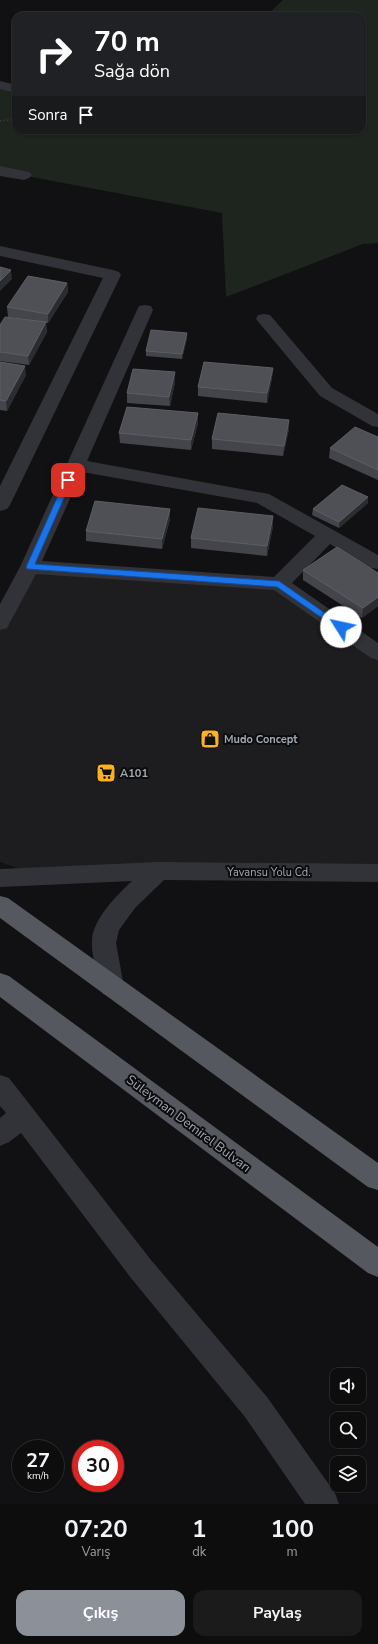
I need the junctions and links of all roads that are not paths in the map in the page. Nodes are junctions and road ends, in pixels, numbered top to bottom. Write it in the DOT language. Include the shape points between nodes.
graph roads {
  1 [pos="0,84"];
  2 [pos="12,88"];
  3 [pos="0,171"];
  4 [pos="24,175"];
  5 [pos="0,250"];
  6 [pos="145,310"];
  7 [pos="264,319"];
  8 [pos="378,422"];
  9 [pos="75,465"];
  10 [pos="0,505"];
  11 [pos="328,535"];
  12 [pos="378,563"];
  13 [pos="30,567"];
  14 [pos="279,584"];
  15 [pos="0,624"];
  16 [pos="378,653"];
  17 [pos="0,862"];
  18 [pos="159,871"];
  19 [pos="378,873"];
  20 [pos="41,876"];
  21 [pos="0,878"];
  22 [pos="0,905"];
  23 [pos="0,983"];
  24 [pos="112,987"];
  25 [pos="0,1086"];
  26 [pos="23,1115"];
  27 [pos="0,1134"];
  28 [pos="378,1178"];
  29 [pos="378,1264"];
  30 [pos="324,1504"];
  1 -- 2 [label="street"];
  3 -- 4 [label="street"];
  5 -- 10 [label="street" via="113,275"];
  6 -- 9 [label="street"];
  7 -- 8 [label="street" via="326,392"];
  9 -- 11 [label="street" via="262,498"];
  9 -- 13 [label="street"];
  11 -- 12 [label="street"];
  11 -- 14 [label="street"];
  13 -- 14 [label="street"];
  13 -- 15 [label="street"];
  14 -- 16 [label="street"];
  17 -- 20 [label="street"];
  18 -- 19 [label="street, Yavansu Yolu Cd."];
  18 -- 20 [label="street, Yavansu Yolu Cd."];
  18 -- 24 [label="street" via="127,900 111,921 106,933 104,939"];
  20 -- 21 [label="street, Yavansu Yolu Cd."];
  22 -- 24 [label="highway"];
  23 -- 29 [label="highway, Süleyman Demirel Bulvarı"];
  24 -- 28 [label="highway"];
  25 -- 26 [label="street"];
  26 -- 27 [label="street"];
  26 -- 30 [label="street" via="141,1269 256,1407"];
}
